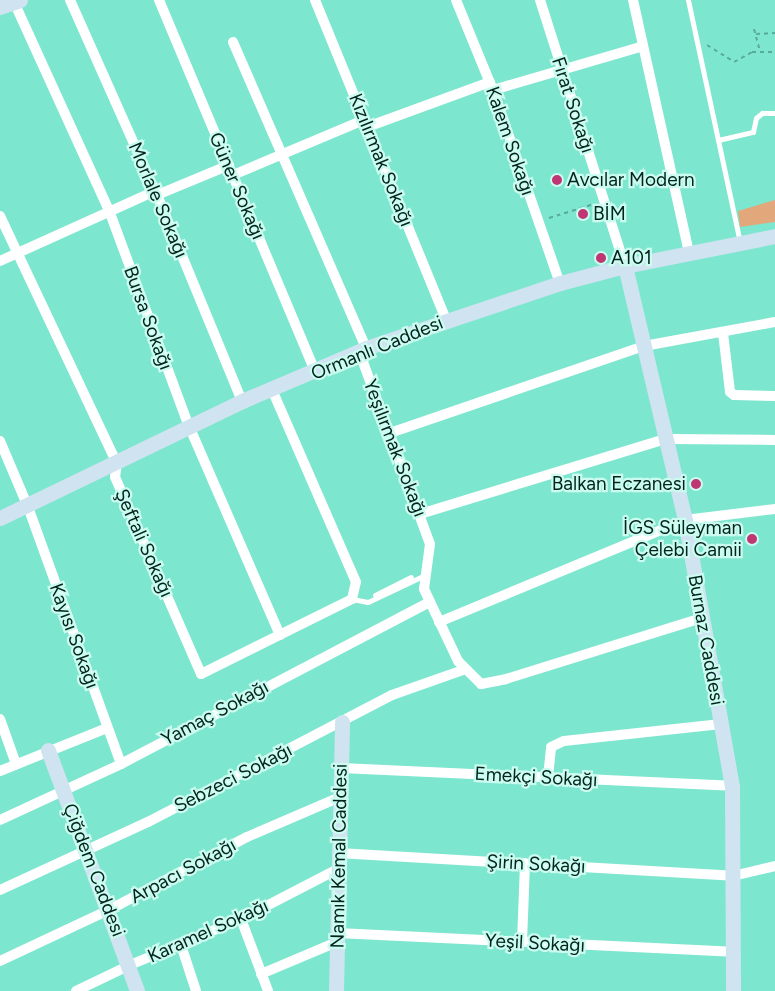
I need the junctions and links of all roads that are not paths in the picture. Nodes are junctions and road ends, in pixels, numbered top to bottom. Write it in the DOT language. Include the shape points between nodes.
graph roads {
  1 [pos="70,0"];
  2 [pos="159,0"];
  3 [pos="314,0"];
  4 [pos="456,0"];
  5 [pos="540,0"];
  6 [pos="633,0"];
  7 [pos="688,0"];
  8 [pos="10,3"];
  9 [pos="234,42"];
  10 [pos="643,46"];
  11 [pos="562,69"];
  12 [pos="491,86"];
  13 [pos="775,113"];
  14 [pos="366,123"];
  15 [pos="718,140"];
  16 [pos="281,155"];
  17 [pos="230,170"];
  18 [pos="156,193"];
  19 [pos="110,213"];
  20 [pos="0,216"];
  21 [pos="775,236"];
  22 [pos="740,243"];
  23 [pos="689,253"];
  24 [pos="16,254"];
  25 [pos="0,261"];
  26 [pos="625,266"];
  27 [pos="560,283"];
  28 [pos="446,320"];
  29 [pos="775,322"];
  30 [pos="723,333"];
  31 [pos="644,346"];
  32 [pos="366,348"];
  33 [pos="315,372"];
  34 [pos="272,390"];
  35 [pos="775,396"];
  36 [pos="242,400"];
  37 [pos="189,426"];
  38 [pos="387,434"];
  39 [pos="666,439"];
  40 [pos="775,440"];
  41 [pos="0,441"];
  42 [pos="117,464"];
  43 [pos="28,507"];
  44 [pos="775,509"];
  45 [pos="420,514"];
  46 [pos="0,518"];
  47 [pos="685,520"];
  48 [pos="424,576"];
  49 [pos="411,577"];
  50 [pos="374,595"];
  51 [pos="352,599"];
  52 [pos="428,603"];
  53 [pos="702,618"];
  54 [pos="439,622"];
  55 [pos="280,635"];
  56 [pos="466,669"];
  57 [pos="0,719"];
  58 [pos="342,722"];
  59 [pos="721,724"];
  60 [pos="107,728"];
  61 [pos="48,750"];
  62 [pos="16,764"];
  63 [pos="121,764"];
  64 [pos="341,768"];
  65 [pos="0,771"];
  66 [pos="548,777"];
  67 [pos="732,786"];
  68 [pos="64,792"];
  69 [pos="340,797"];
  70 [pos="0,820"];
  71 [pos="86,851"];
  72 [pos="338,853"];
  73 [pos="525,863"];
  74 [pos="775,866"];
  75 [pos="338,869"];
  76 [pos="734,876"];
  77 [pos="0,890"];
  78 [pos="109,910"];
  79 [pos="241,919"];
  80 [pos="337,938"];
  81 [pos="522,942"];
  82 [pos="181,945"];
  83 [pos="733,952"];
  84 [pos="0,961"];
  85 [pos="130,964"];
  86 [pos="261,974"];
  87 [pos="76,991"];
  88 [pos="137,991"];
  89 [pos="196,991"];
  90 [pos="268,991"];
  91 [pos="336,991"];
  92 [pos="733,991"];
  1 -- 18 [label="street, Morlale Sokağı"];
  2 -- 17 [label="street, Güner Sokağı"];
  3 -- 14 [label="street, Kızılırmak Sokağı"];
  4 -- 12 [label="street, Kalem Sokağı"];
  5 -- 11 [label="street, Fırat Sokağı"];
  6 -- 10 [label="street"];
  7 -- 15 [label="lane"];
  8 -- 19 [label="street, Bursa Sokağı"];
  9 -- 16 [label="street, Yeşilırmak Sokağı"];
  10 -- 11 [label="street"];
  10 -- 23 [label="street"];
  11 -- 12 [label="street"];
  11 -- 26 [label="street, Fırat Sokağı"];
  12 -- 14 [label="street"];
  12 -- 27 [label="street, Kalem Sokağı" via="522,159"];
  13 -- 15 [label="lane" via="762,113 756,118 753,132"];
  14 -- 16 [label="street"];
  14 -- 28 [label="street, Kızılırmak Sokağı"];
  15 -- 22 [label="lane"];
  16 -- 17 [label="street"];
  16 -- 32 [label="street, Yeşilırmak Sokağı"];
  17 -- 18 [label="street"];
  17 -- 33 [label="street, Güner Sokağı"];
  18 -- 19 [label="street"];
  18 -- 36 [label="street, Morlale Sokağı"];
  19 -- 24 [label="street"];
  19 -- 37 [label="street, Bursa Sokağı"];
  20 -- 24 [label="street, Şeftali Sokağı"];
  21 -- 22 [label="main road, Ormanlı Caddesi"];
  22 -- 23 [label="main road, Ormanlı Caddesi"];
  23 -- 26 [label="main road, Ormanlı Caddesi"];
  24 -- 25 [label="street"];
  24 -- 42 [label="street, Şeftali Sokağı"];
  26 -- 27 [label="main road, Ormanlı Caddesi"];
  26 -- 31 [label="main road, Burnaz Caddesi"];
  27 -- 28 [label="main road, Ormanlı Caddesi"];
  28 -- 32 [label="main road, Ormanlı Caddesi"];
  29 -- 30 [label="street"];
  30 -- 31 [label="street"];
  30 -- 35 [label="street" via="730,392 734,395"];
  31 -- 38 [label="street"];
  31 -- 39 [label="main road, Burnaz Caddesi"];
  32 -- 33 [label="main road, Ormanlı Caddesi"];
  32 -- 38 [label="street, Yeşilırmak Sokağı" via="362,362"];
  33 -- 34 [label="main road, Ormanlı Caddesi"];
  34 -- 36 [label="main road, Ormanlı Caddesi"];
  34 -- 51 [label="street" via="356,582"];
  36 -- 37 [label="main road, Ormanlı Caddesi"];
  37 -- 42 [label="main road, Ormanlı Caddesi"];
  37 -- 55 [label="street, Bursa Sokağı"];
  38 -- 45 [label="street, Yeşilırmak Sokağı"];
  39 -- 40 [label="street"];
  39 -- 45 [label="street"];
  39 -- 47 [label="main road, Burnaz Caddesi"];
  41 -- 43 [label="street, Kayısı Sokağı"];
  42 -- 43 [label="main road, Ormanlı Caddesi"];
  42 -- 55 [label="street, Şeftali Sokağı" via="115,477 201,674"];
  43 -- 46 [label="main road, Ormanlı Caddesi"];
  43 -- 60 [label="street, Kayısı Sokağı"];
  44 -- 47 [label="street"];
  45 -- 48 [label="street, Yeşilırmak Sokağı" via="430,544"];
  47 -- 53 [label="main road, Burnaz Caddesi"];
  47 -- 54 [label="street"];
  48 -- 51 [label="lane" via="368,602"];
  48 -- 52 [label="street, Yeşilırmak Sokağı"];
  49 -- 50 [label="lane"];
  51 -- 55 [label="street, Şeftali Sokağı"];
  52 -- 54 [label="street, Yeşilırmak Sokağı"];
  52 -- 63 [label="street, Yamaç Sokağı"];
  53 -- 56 [label="street, Yeşilırmak Sokağı" via="506,679 481,684"];
  53 -- 59 [label="main road, Burnaz Caddesi"];
  54 -- 56 [label="street, Yeşilırmak Sokağı" via="458,661"];
  56 -- 58 [label="street, Sebzeci Sokağı" via="392,695"];
  57 -- 62 [label="street"];
  58 -- 64 [label="main road, Namık Kemal Caddesi"];
  58 -- 71 [label="street, Sebzeci Sokağı"];
  59 -- 66 [label="street" via="564,741 551,747"];
  59 -- 67 [label="main road, Burnaz Caddesi"];
  60 -- 61 [label="street"];
  60 -- 63 [label="street, Kayısı Sokağı"];
  61 -- 62 [label="street"];
  61 -- 68 [label="main road, Çiğdem Caddesi"];
  62 -- 65 [label="street"];
  63 -- 68 [label="street, Yamaç Sokağı"];
  64 -- 66 [label="street, Emekçi Sokağı"];
  64 -- 69 [label="main road, Namık Kemal Caddesi"];
  66 -- 67 [label="street, Emekçi Sokağı"];
  67 -- 76 [label="main road, Burnaz Caddesi"];
  68 -- 70 [label="street, Yamaç Sokağı"];
  68 -- 71 [label="main road, Çiğdem Caddesi"];
  69 -- 72 [label="main road, Namık Kemal Caddesi"];
  69 -- 78 [label="street, Arpacı Sokağı" via="247,837"];
  71 -- 77 [label="street, Sebzeci Sokağı"];
  71 -- 78 [label="main road, Çiğdem Caddesi"];
  72 -- 73 [label="street, Şirin Sokağı"];
  72 -- 75 [label="main road, Namık Kemal Caddesi"];
  73 -- 76 [label="street, Şirin Sokağı"];
  73 -- 81 [label="street"];
  74 -- 76 [label="street, Şirin Sokağı"];
  75 -- 79 [label="street, Karamel Sokağı"];
  75 -- 80 [label="main road, Namık Kemal Caddesi"];
  76 -- 83 [label="main road, Burnaz Caddesi"];
  78 -- 84 [label="street, Arpacı Sokağı"];
  78 -- 85 [label="main road, Çiğdem Caddesi"];
  79 -- 82 [label="street, Karamel Sokağı"];
  79 -- 86 [label="street"];
  80 -- 81 [label="street, Yeşil Sokağı"];
  80 -- 86 [label="street"];
  80 -- 91 [label="main road, Namık Kemal Caddesi"];
  81 -- 83 [label="street, Yeşil Sokağı"];
  82 -- 85 [label="street, Karamel Sokağı"];
  82 -- 89 [label="street"];
  83 -- 92 [label="main road, Burnaz Caddesi"];
  85 -- 87 [label="street, Karamel Sokağı"];
  85 -- 88 [label="main road, Çiğdem Caddesi"];
  86 -- 90 [label="street"];
}
